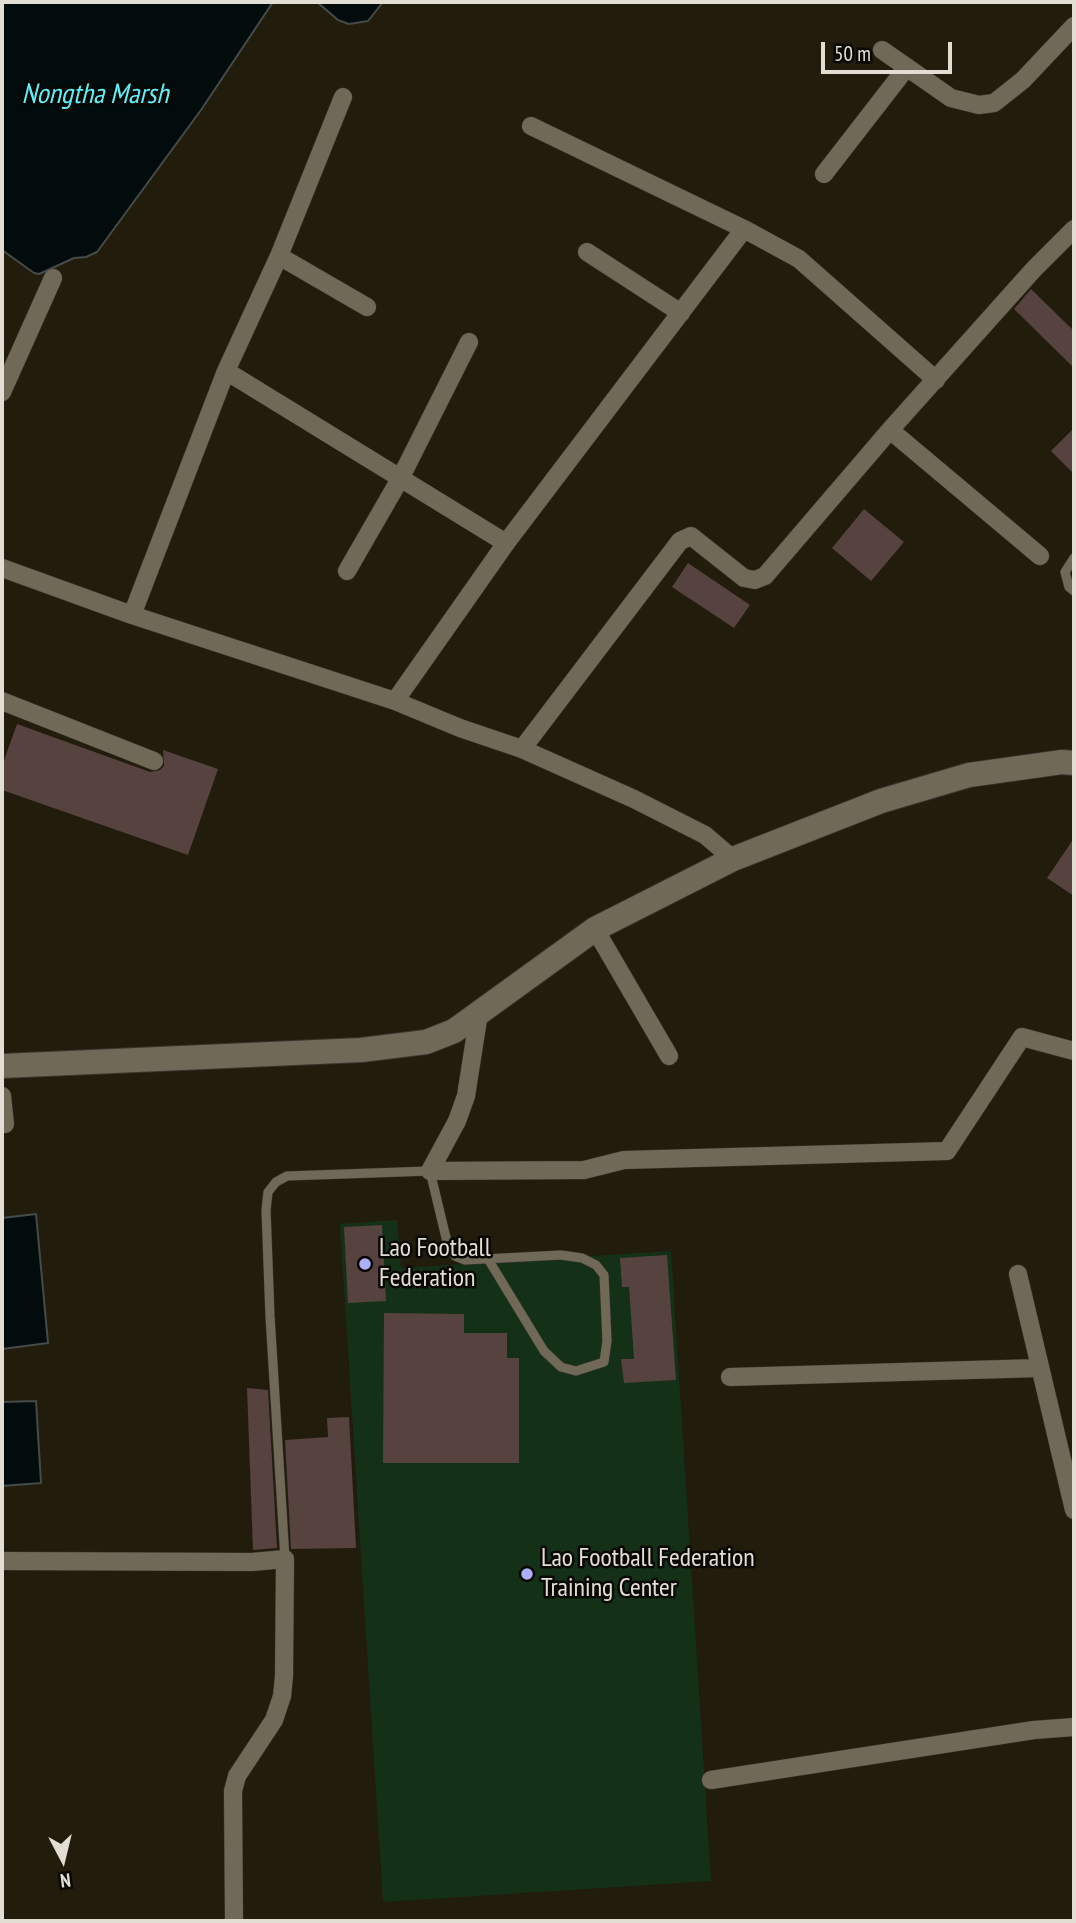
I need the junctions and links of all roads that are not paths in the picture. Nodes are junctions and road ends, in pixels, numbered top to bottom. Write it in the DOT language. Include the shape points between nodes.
graph roads {
  1 [pos="1074,26"];
  2 [pos="882,50"];
  3 [pos="907,67"];
  4 [pos="342,97"];
  5 [pos="531,127"];
  6 [pos="824,174"];
  7 [pos="744,229"];
  8 [pos="1072,237"];
  9 [pos="587,251"];
  10 [pos="279,256"];
  11 [pos="53,278"];
  12 [pos="367,307"];
  13 [pos="681,313"];
  14 [pos="469,342"];
  15 [pos="226,371"];
  16 [pos="936,380"];
  17 [pos="2,392"];
  18 [pos="890,430"];
  19 [pos="400,479"];
  20 [pos="506,543"];
  21 [pos="1040,556"];
  22 [pos="1074,558"];
  23 [pos="2,568"];
  24 [pos="346,572"];
  25 [pos="1074,591"];
  26 [pos="132,615"];
  27 [pos="2,701"];
  28 [pos="395,701"];
  29 [pos="522,749"];
  30 [pos="154,761"];
  31 [pos="1074,763"];
  32 [pos="733,859"];
  33 [pos="595,929"];
  34 [pos="479,1013"];
  35 [pos="1074,1051"];
  36 [pos="669,1056"];
  37 [pos="2,1066"];
  38 [pos="2,1096"];
  39 [pos="5,1124"];
  40 [pos="430,1171"];
  41 [pos="488,1259"];
  42 [pos="1018,1274"];
  43 [pos="1039,1368"];
  44 [pos="730,1377"];
  45 [pos="1074,1510"];
  46 [pos="285,1559"];
  47 [pos="2,1561"];
  48 [pos="1074,1727"];
  49 [pos="711,1780"];
  50 [pos="234,1921"];
  1 -- 3 [label="street" via="1023,80 994,103 979,105 951,98"];
  2 -- 3 [label="street"];
  3 -- 6 [label="street"];
  4 -- 10 [label="street"];
  5 -- 7 [label="street"];
  7 -- 13 [label="street"];
  7 -- 16 [label="street" via="799,259"];
  8 -- 16 [label="street" via="1034,270"];
  9 -- 13 [label="street"];
  10 -- 12 [label="street"];
  10 -- 15 [label="street"];
  11 -- 17 [label="street"];
  13 -- 20 [label="street"];
  14 -- 19 [label="street"];
  15 -- 19 [label="street"];
  15 -- 26 [label="street"];
  16 -- 18 [label="street"];
  18 -- 21 [label="street"];
  18 -- 29 [label="street" via="765,576 744,578 691,536 680,541"];
  19 -- 20 [label="street"];
  19 -- 24 [label="street"];
  20 -- 28 [label="street"];
  22 -- 25 [label="lane" via="1065,572"];
  23 -- 26 [label="street"];
  26 -- 28 [label="street"];
  27 -- 30 [label="street"];
  28 -- 29 [label="street"];
  29 -- 32 [label="street" via="705,835"];
  31 -- 32 [label="street" via="969,775 881,801"];
  32 -- 33 [label="street"];
  33 -- 34 [label="street"];
  33 -- 36 [label="street"];
  34 -- 37 [label="street" via="454,1031 426,1042 361,1050"];
  34 -- 40 [label="street" via="466,1096"];
  35 -- 40 [label="street" via="1022,1037 947,1151 624,1160 584,1170"];
  38 -- 39 [label="street"];
  40 -- 41 [label="lane" via="454,1256"];
  40 -- 46 [label="lane" via="287,1176 268,1192 270,1316"];
  41 -- 41 [label="lane" via="544,1351 561,1367 576,1371 604,1362 604,1275 596,1265 561,1255"];
  42 -- 43 [label="street"];
  43 -- 44 [label="street"];
  43 -- 45 [label="street"];
  46 -- 47 [label="street"];
  46 -- 50 [label="street" via="282,1696 274,1720 237,1776 233,1791"];
  48 -- 49 [label="street"];
}
